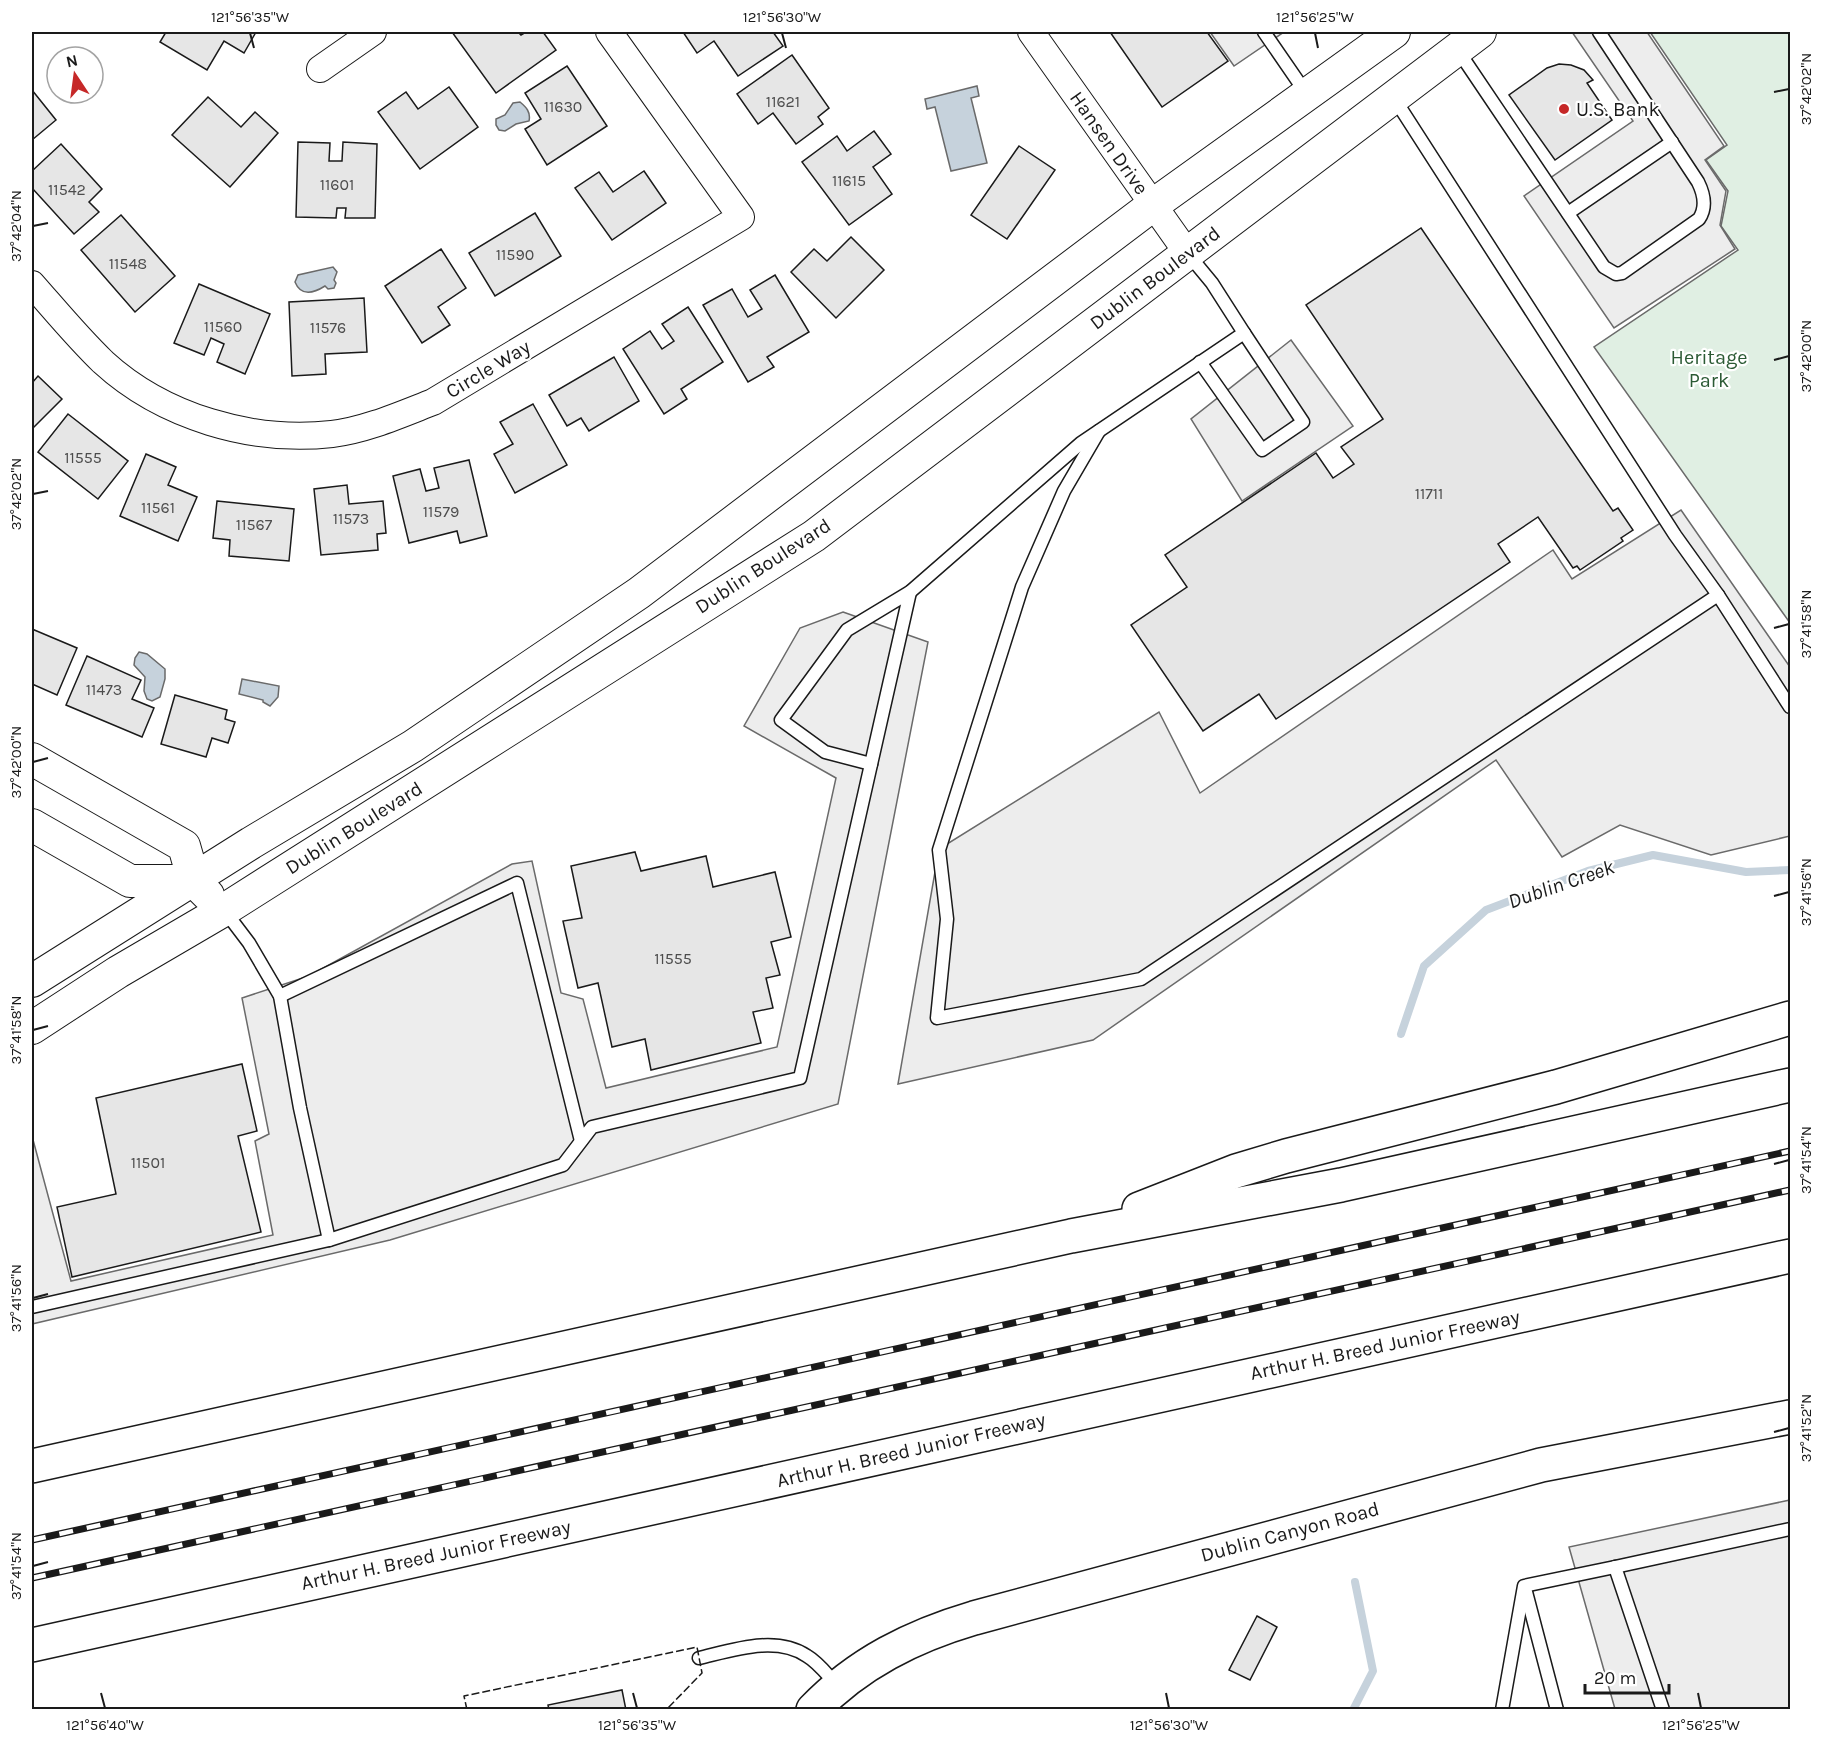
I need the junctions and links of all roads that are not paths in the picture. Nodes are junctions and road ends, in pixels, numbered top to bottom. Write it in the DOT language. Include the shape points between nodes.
graph roads {
  1 [pos="373,32"];
  2 [pos="609,32"];
  3 [pos="1031,32"];
  4 [pos="1264,32"];
  5 [pos="1394,32"];
  6 [pos="1599,32"];
  7 [pos="1463,37"];
  8 [pos="320,69"];
  9 [pos="1307,94"];
  10 [pos="1393,97"];
  11 [pos="1672,142"];
  12 [pos="1153,205"];
  13 [pos="1568,213"];
  14 [pos="1188,254"];
  15 [pos="32,284"];
  16 [pos="1244,333"];
  17 [pos="1200,362"];
  18 [pos="1099,431"];
  19 [pos="910,592"];
  20 [pos="1718,595"];
  21 [pos="1791,707"];
  22 [pos="32,759"];
  23 [pos="871,764"];
  24 [pos="32,825"];
  25 [pos="194,881"];
  26 [pos="224,910"];
  27 [pos="32,981"];
  28 [pos="280,996"];
  29 [pos="1791,1018"];
  30 [pos="32,1028"];
  31 [pos="1791,1086"];
  32 [pos="581,1141"];
  33 [pos="1071,1236"];
  34 [pos="329,1240"];
  35 [pos="1791,1256"];
  36 [pos="32,1307"];
  37 [pos="1791,1417"];
  38 [pos="32,1466"];
  39 [pos="1791,1529"];
  40 [pos="1616,1568"];
  41 [pos="1524,1586"];
  42 [pos="32,1645"];
  43 [pos="699,1658"];
  44 [pos="838,1686"];
  45 [pos="813,1710"];
  46 [pos="1502,1710"];
  47 [pos="1557,1710"];
  48 [pos="1663,1710"];
  1 -- 8 [label="street"];
  2 -- 15 [label="street, Circle Way" via="741,218 433,402 387,420 333,434 272,435 209,422 155,400 104,362"];
  3 -- 12 [label="street, Hansen Drive"];
  4 -- 9 [label="lane"];
  5 -- 9 [label="street, Dublin Boulevard"];
  6 -- 11 [label="lane"];
  7 -- 10 [label="street, Dublin Boulevard"];
  7 -- 13 [label="lane"];
  9 -- 12 [label="street, Dublin Boulevard"];
  10 -- 14 [label="street, Dublin Boulevard"];
  10 -- 20 [label="lane" via="1675,535"];
  11 -- 13 [label="lane"];
  11 -- 13 [label="lane" via="1703,193 1703,214 1622,273 1604,267"];
  12 -- 14 [label="street, Hansen Drive"];
  12 -- 25 [label="street, Dublin Boulevard" via="639,593 413,746"];
  14 -- 16 [label="lane"];
  14 -- 26 [label="street, Dublin Boulevard" via="814,536"];
  16 -- 17 [label="lane"];
  16 -- 17 [label="lane" via="1303,422 1262,450"];
  17 -- 18 [label="lane"];
  18 -- 19 [label="lane"];
  18 -- 20 [label="lane" via="1064,491 1022,586 939,850 947,919 937,1018 1141,979"];
  19 -- 23 [label="lane"];
  19 -- 23 [label="lane" via="847,630 782,720 825,752"];
  20 -- 21 [label="lane"];
  22 -- 25 [label="street" via="184,846"];
  23 -- 32 [label="lane" via="800,1078 592,1127"];
  24 -- 25 [label="street" via="130,881"];
  25 -- 26 [label="street"];
  25 -- 27 [label="street, Dublin Boulevard"];
  26 -- 28 [label="lane"];
  26 -- 30 [label="street, Dublin Boulevard"];
  28 -- 32 [label="lane" via="518,883"];
  28 -- 34 [label="lane"];
  29 -- 33 [label="main road" via="1556,1088 1236,1171"];
  31 -- 33 [label="main road" via="1341,1185"];
  32 -- 34 [label="lane" via="563,1165"];
  33 -- 38 [label="main road"];
  34 -- 36 [label="lane"];
  35 -- 42 [label="main road, Arthur H. Breed Junior Freeway"];
  37 -- 44 [label="main road, Dublin Canyon Road" via="1541,1465 974,1618 911,1640"];
  39 -- 40 [label="lane"];
  40 -- 41 [label="lane"];
  40 -- 48 [label="lane"];
  41 -- 46 [label="lane"];
  41 -- 47 [label="lane"];
  43 -- 44 [label="lane" via="777,1645 810,1658"];
  44 -- 45 [label="main road, Dublin Canyon Road"];
}
